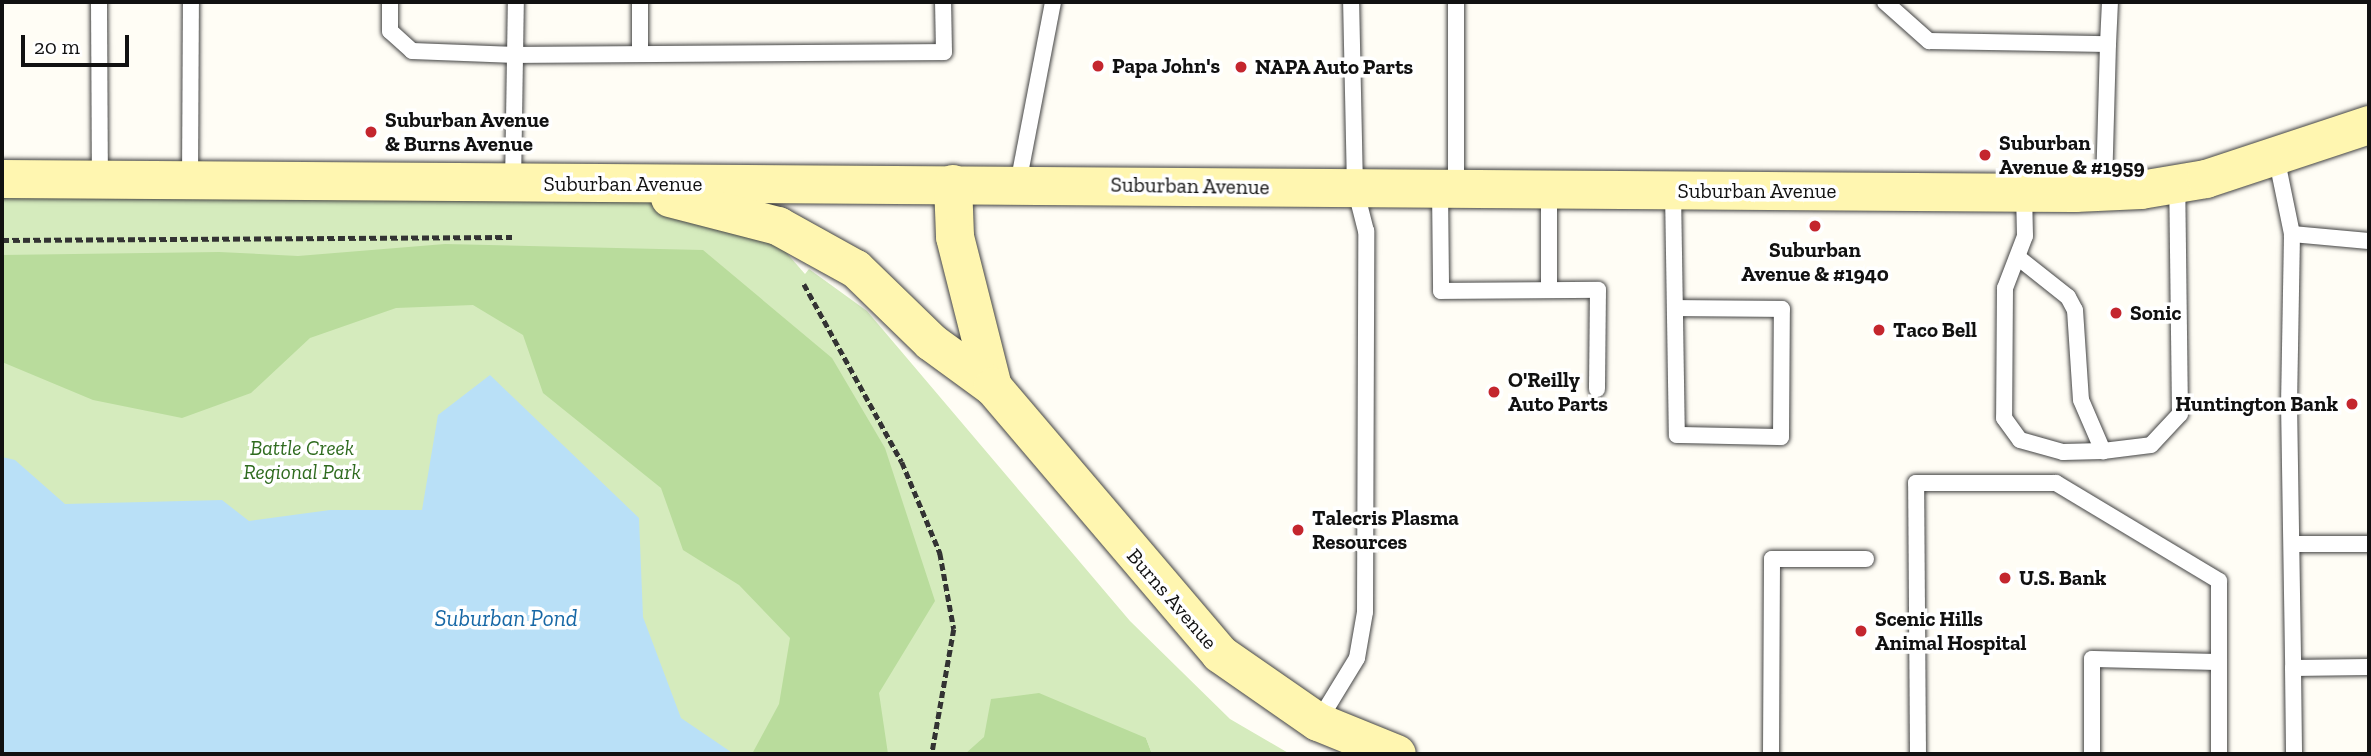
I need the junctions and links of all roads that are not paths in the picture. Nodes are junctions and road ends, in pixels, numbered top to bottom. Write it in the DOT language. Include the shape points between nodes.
graph roads {
  1 [pos="99,2"];
  2 [pos="191,2"];
  3 [pos="390,2"];
  4 [pos="516,2"];
  5 [pos="640,2"];
  6 [pos="943,2"];
  7 [pos="1053,2"];
  8 [pos="1351,2"];
  9 [pos="1456,2"];
  10 [pos="1885,2"];
  11 [pos="2110,2"];
  12 [pos="2108,44"];
  13 [pos="640,54"];
  14 [pos="516,55"];
  15 [pos="2369,125"];
  16 [pos="2276,156"];
  17 [pos="2,179"];
  18 [pos="100,179"];
  19 [pos="190,180"];
  20 [pos="513,184"];
  21 [pos="953,184"];
  22 [pos="1018,184"];
  23 [pos="2177,184"];
  24 [pos="617,185"];
  25 [pos="1355,188"];
  26 [pos="1448,188"];
  27 [pos="1549,188"];
  28 [pos="1673,190"];
  29 [pos="2104,191"];
  30 [pos="2024,192"];
  31 [pos="2292,234"];
  32 [pos="2369,241"];
  33 [pos="2020,259"];
  34 [pos="1549,290"];
  35 [pos="1677,308"];
  36 [pos="993,387"];
  37 [pos="1597,389"];
  38 [pos="2103,451"];
  39 [pos="2293,544"];
  40 [pos="2369,544"];
  41 [pos="1866,559"];
  42 [pos="2219,663"];
  43 [pos="2369,667"];
  44 [pos="2293,668"];
  45 [pos="1318,722"];
  46 [pos="1397,754"];
  47 [pos="1771,754"];
  48 [pos="1919,754"];
  49 [pos="2092,754"];
  50 [pos="2219,754"];
  51 [pos="2294,754"];
  1 -- 18 [label="lane"];
  2 -- 19 [label="lane"];
  3 -- 14 [label="lane" via="390,32 412,51"];
  4 -- 14 [label="lane"];
  5 -- 13 [label="lane"];
  6 -- 13 [label="lane" via="944,52"];
  7 -- 22 [label="lane"];
  8 -- 25 [label="lane"];
  9 -- 26 [label="lane"];
  10 -- 12 [label="lane" via="1929,41"];
  11 -- 12 [label="lane"];
  12 -- 29 [label="lane"];
  13 -- 14 [label="lane"];
  14 -- 20 [label="lane"];
  15 -- 16 [label="street, Suburban Avenue"];
  16 -- 23 [label="street, Suburban Avenue"];
  16 -- 31 [label="lane"];
  17 -- 18 [label="street, Suburban Avenue"];
  18 -- 19 [label="street, Suburban Avenue"];
  19 -- 20 [label="street, Suburban Avenue"];
  20 -- 24 [label="street, Suburban Avenue"];
  21 -- 22 [label="street, Suburban Avenue"];
  21 -- 24 [label="street, Suburban Avenue"];
  21 -- 36 [label="street, Burns Avenue" via="955,237"];
  22 -- 25 [label="street, Suburban Avenue"];
  23 -- 29 [label="street, Suburban Avenue"];
  23 -- 38 [label="lane" via="2180,414 2151,445"];
  24 -- 36 [label="street, Burns Avenue" via="778,226 820,246 856,269 931,342"];
  25 -- 26 [label="street, Suburban Avenue"];
  25 -- 45 [label="lane" via="1366,231 1365,612 1357,658"];
  26 -- 27 [label="street, Suburban Avenue"];
  26 -- 34 [label="lane" via="1441,292"];
  27 -- 28 [label="street, Suburban Avenue"];
  27 -- 34 [label="lane"];
  28 -- 30 [label="street, Suburban Avenue"];
  28 -- 35 [label="lane"];
  29 -- 30 [label="street, Suburban Avenue"];
  30 -- 33 [label="lane"];
  31 -- 32 [label="lane"];
  31 -- 39 [label="lane" via="2289,402"];
  33 -- 38 [label="lane" via="2068,297 2076,310 2081,400"];
  33 -- 38 [label="lane" via="2005,288 2004,418 2020,440 2063,452"];
  34 -- 37 [label="lane" via="1598,290"];
  35 -- 35 [label="lane" via="1677,435 1781,437 1782,309"];
  36 -- 45 [label="street, Burns Avenue" via="1220,654"];
  39 -- 40 [label="lane"];
  39 -- 44 [label="lane"];
  41 -- 47 [label="lane" via="1772,559"];
  42 -- 48 [label="lane" via="2219,581 2056,483 1916,483"];
  42 -- 49 [label="lane" via="2092,659"];
  42 -- 50 [label="lane"];
  43 -- 44 [label="lane"];
  44 -- 51 [label="lane"];
  45 -- 46 [label="street, Burns Avenue"];
}
